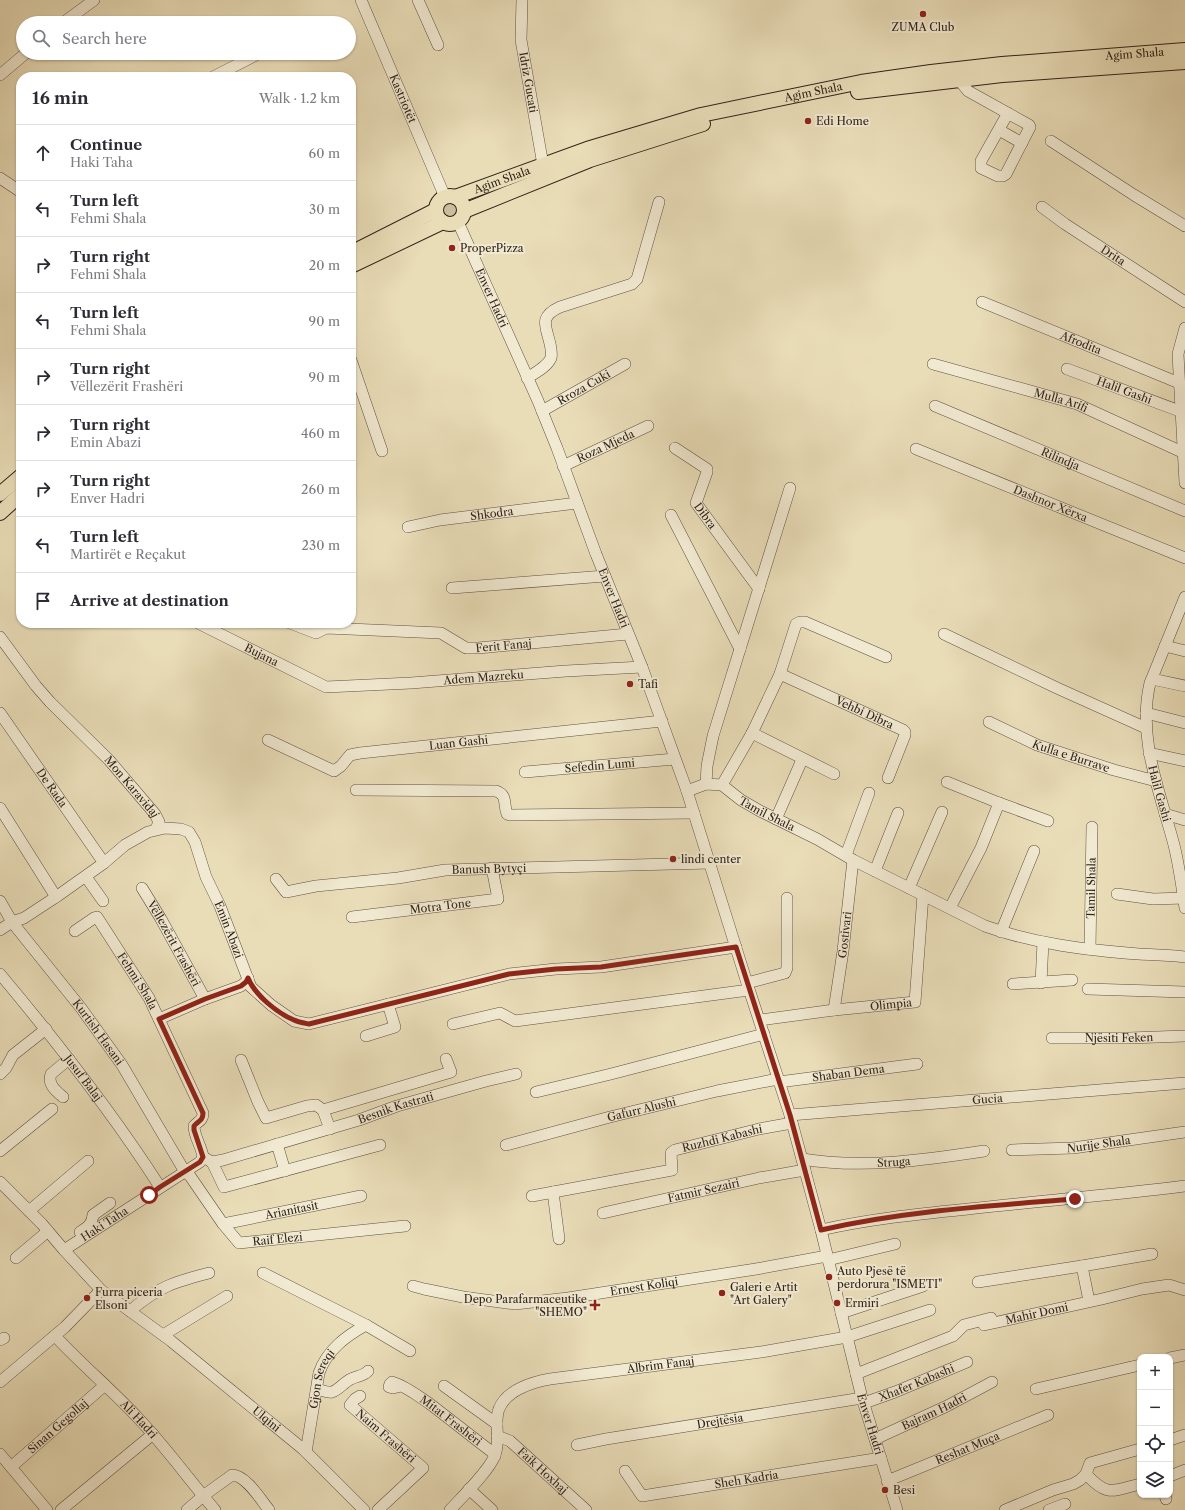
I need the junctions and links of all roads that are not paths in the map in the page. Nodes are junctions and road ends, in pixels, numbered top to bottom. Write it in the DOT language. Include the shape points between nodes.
graph roads {
  1 [pos="94,0"];
  2 [pos="361,0"];
  3 [pos="418,0"];
  4 [pos="522,0"];
  5 [pos="72,16"];
  6 [pos="438,45"];
  7 [pos="1185,50"];
  8 [pos="18,60"];
  9 [pos="246,60"];
  10 [pos="1185,62"];
  11 [pos="223,72"];
  12 [pos="0,75"];
  13 [pos="959,80"];
  14 [pos="1008,113"];
  15 [pos="999,130"];
  16 [pos="1051,142"];
  17 [pos="1022,143"];
  18 [pos="543,165"];
  19 [pos="0,178"];
  20 [pos="16,186"];
  21 [pos="450,197"];
  22 [pos="659,202"];
  23 [pos="1042,207"];
  24 [pos="439,216"];
  25 [pos="461,216"];
  26 [pos="1185,226"];
  27 [pos="356,251"];
  28 [pos="356,263"];
  29 [pos="982,302"];
  30 [pos="1185,302"];
  31 [pos="1185,328"];
  32 [pos="625,364"];
  33 [pos="933,364"];
  34 [pos="1067,369"];
  35 [pos="356,375"];
  36 [pos="527,378"];
  37 [pos="1179,383"];
  38 [pos="935,406"];
  39 [pos="542,411"];
  40 [pos="1183,413"];
  41 [pos="648,426"];
  42 [pos="675,448"];
  43 [pos="916,449"];
  44 [pos="382,451"];
  45 [pos="1182,452"];
  46 [pos="563,466"];
  47 [pos="1184,478"];
  48 [pos="16,480"];
  49 [pos="790,488"];
  50 [pos="0,494"];
  51 [pos="16,499"];
  52 [pos="577,503"];
  53 [pos="1185,511"];
  54 [pos="0,513"];
  55 [pos="671,515"];
  56 [pos="408,527"];
  57 [pos="1185,558"];
  58 [pos="605,576"];
  59 [pos="452,588"];
  60 [pos="759,589"];
  61 [pos="1184,600"];
  62 [pos="208,628"];
  63 [pos="303,628"];
  64 [pos="326,628"];
  65 [pos="326,628"];
  66 [pos="628,634"];
  67 [pos="944,634"];
  68 [pos="0,637"];
  69 [pos="1165,646"];
  70 [pos="740,649"];
  71 [pos="1185,651"];
  72 [pos="886,657"];
  73 [pos="642,666"];
  74 [pos="780,674"];
  75 [pos="1152,679"];
  76 [pos="1185,686"];
  77 [pos="326,687"];
  78 [pos="0,713"];
  79 [pos="1146,713"];
  80 [pos="662,721"];
  81 [pos="989,722"];
  82 [pos="1185,723"];
  83 [pos="1146,728"];
  84 [pos="752,733"];
  85 [pos="268,740"];
  86 [pos="1149,752"];
  87 [pos="675,759"];
  88 [pos="1185,761"];
  89 [pos="801,762"];
  90 [pos="525,772"];
  91 [pos="834,774"];
  92 [pos="888,778"];
  93 [pos="1156,781"];
  94 [pos="947,782"];
  95 [pos="706,784"];
  96 [pos="722,786"];
  97 [pos="356,790"];
  98 [pos="687,791"];
  99 [pos="869,793"];
  100 [pos="1000,803"];
  101 [pos="0,808"];
  102 [pos="942,812"];
  103 [pos="694,813"];
  104 [pos="898,813"];
  105 [pos="1165,814"];
  106 [pos="776,819"];
  107 [pos="1185,820"];
  108 [pos="1048,821"];
  109 [pos="1092,827"];
  110 [pos="156,829"];
  111 [pos="1034,851"];
  112 [pos="850,858"];
  113 [pos="104,863"];
  114 [pos="710,863"];
  115 [pos="492,868"];
  116 [pos="1182,870"];
  117 [pos="875,871"];
  118 [pos="86,876"];
  119 [pos="276,879"];
  120 [pos="142,888"];
  121 [pos="909,888"];
  122 [pos="1117,894"];
  123 [pos="923,895"];
  124 [pos="56,897"];
  125 [pos="787,898"];
  126 [pos="0,901"];
  127 [pos="103,901"];
  128 [pos="1184,901"];
  129 [pos="950,908"];
  130 [pos="352,917"];
  131 [pos="12,922"];
  132 [pos="0,930"];
  133 [pos="75,931"];
  134 [pos="1001,932"];
  135 [pos="1043,942"];
  136 [pos="736,947"];
  137 [pos="1090,949"];
  138 [pos="1185,957"];
  139 [pos="0,974"];
  140 [pos="248,978"];
  141 [pos="1072,980"];
  142 [pos="1041,983"];
  143 [pos="1013,984"];
  144 [pos="748,987"];
  145 [pos="1088,989"];
  146 [pos="1185,992"];
  147 [pos="205,999"];
  148 [pos="388,1004"];
  149 [pos="834,1010"];
  150 [pos="159,1019"];
  151 [pos="760,1020"];
  152 [pos="453,1024"];
  153 [pos="46,1029"];
  154 [pos="764,1034"];
  155 [pos="366,1036"];
  156 [pos="1185,1036"];
  157 [pos="1052,1038"];
  158 [pos="69,1059"];
  159 [pos="240,1060"];
  160 [pos="446,1060"];
  161 [pos="917,1064"];
  162 [pos="0,1074"];
  163 [pos="516,1074"];
  164 [pos="779,1080"];
  165 [pos="1185,1083"];
  166 [pos="536,1092"];
  167 [pos="63,1097"];
  168 [pos="52,1109"];
  169 [pos="323,1110"];
  170 [pos="791,1119"];
  171 [pos="330,1129"];
  172 [pos="1185,1132"];
  173 [pos="277,1144"];
  174 [pos="380,1145"];
  175 [pos="506,1145"];
  176 [pos="1012,1150"];
  177 [pos="0,1151"];
  178 [pos="984,1151"];
  179 [pos="802,1159"];
  180 [pos="208,1160"];
  181 [pos="88,1161"];
  182 [pos="806,1170"];
  183 [pos="285,1171"];
  184 [pos="185,1172"];
  185 [pos="0,1182"];
  186 [pos="1185,1186"];
  187 [pos="160,1187"];
  188 [pos="553,1192"];
  189 [pos="360,1196"];
  190 [pos="532,1196"];
  191 [pos="110,1203"];
  192 [pos="30,1211"];
  193 [pos="603,1213"];
  194 [pos="223,1224"];
  195 [pos="405,1226"];
  196 [pos="821,1230"];
  197 [pos="48,1231"];
  198 [pos="559,1239"];
  199 [pos="79,1240"];
  200 [pos="895,1244"];
  201 [pos="64,1250"];
  202 [pos="1152,1254"];
  203 [pos="16,1258"];
  204 [pos="828,1258"];
  205 [pos="1082,1266"];
  206 [pos="209,1273"];
  207 [pos="262,1273"];
  208 [pos="978,1282"];
  209 [pos="414,1286"];
  210 [pos="923,1286"];
  211 [pos="101,1290"];
  212 [pos="1185,1290"];
  213 [pos="227,1296"];
  214 [pos="1089,1301"];
  215 [pos="1036,1307"];
  216 [pos="930,1310"];
  217 [pos="130,1311"];
  218 [pos="841,1313"];
  219 [pos="366,1325"];
  220 [pos="984,1325"];
  221 [pos="162,1335"];
  222 [pos="55,1336"];
  223 [pos="847,1337"];
  224 [pos="410,1351"];
  225 [pos="1185,1355"];
  226 [pos="1173,1357"];
  227 [pos="967,1362"];
  228 [pos="1137,1366"];
  229 [pos="368,1371"];
  230 [pos="856,1374"];
  231 [pos="0,1382"];
  232 [pos="992,1382"];
  233 [pos="105,1385"];
  234 [pos="444,1386"];
  235 [pos="403,1387"];
  236 [pos="317,1389"];
  237 [pos="1036,1389"];
  238 [pos="360,1396"];
  239 [pos="863,1400"];
  240 [pos="1048,1415"];
  241 [pos="497,1424"];
  242 [pos="153,1434"];
  243 [pos="1185,1435"];
  244 [pos="497,1436"];
  245 [pos="875,1438"];
  246 [pos="1173,1439"];
  247 [pos="577,1445"];
  248 [pos="1137,1450"];
  249 [pos="306,1452"];
  250 [pos="0,1454"];
  251 [pos="495,1456"];
  252 [pos="881,1458"];
  253 [pos="11,1467"];
  254 [pos="1185,1470"];
  255 [pos="626,1471"];
  256 [pos="1086,1474"];
  257 [pos="1173,1475"];
  258 [pos="887,1481"];
  259 [pos="1137,1485"];
  260 [pos="469,1489"];
  261 [pos="203,1496"];
  262 [pos="1065,1504"];
  263 [pos="47,1510"];
  264 [pos="61,1510"];
  265 [pos="187,1510"];
  266 [pos="215,1510"];
  267 [pos="269,1510"];
  268 [pos="364,1510"];
  269 [pos="378,1510"];
  270 [pos="450,1510"];
  271 [pos="492,1510"];
  272 [pos="586,1510"];
  273 [pos="897,1510"];
  274 [pos="1005,1510"];
  275 [pos="1050,1510"];
  1 -- 5 [label="street"];
  2 -- 21 [label="street, Kastriotët"];
  3 -- 6 [label="street"];
  4 -- 18 [label="street, Idriz Gucati" via="521,40"];
  7 -- 18 [label="main road, Agim Shala" via="1002,64 861,82 701,115"];
  8 -- 12 [label="street"];
  9 -- 11 [label="street"];
  10 -- 13 [label="main road, Agim Shala"];
  13 -- 14 [label="street" via="968,91"];
  13 -- 25 [label="main road, Agim Shala" via="862,91 704,124 590,160"];
  14 -- 15 [label="street"];
  14 -- 17 [label="street" via="1029,124"];
  15 -- 17 [label="street"];
  15 -- 17 [label="street" via="981,161 981,168 1003,176"];
  16 -- 26 [label="street"];
  18 -- 21 [label="main road, Agim Shala"];
  19 -- 20 [label="street"];
  21 -- 24 [label="main road" via="438,202"];
  21 -- 25 [label="main road, Agim Shala" via="462,202"];
  22 -- 36 [label="street" via="637,280 632,284 551,311 547,316 546,325 552,356 549,362"];
  23 -- 30 [label="street, Drita"];
  24 -- 25 [label="main road, Agim Shala" via="453,224"];
  24 -- 27 [label="main road"];
  24 -- 28 [label="main road, Agim Shala"];
  25 -- 36 [label="street, Enver Hadri"];
  29 -- 37 [label="street, Afrodita"];
  31 -- 37 [label="street" via="1178,354"];
  32 -- 39 [label="street, Rroza Cuki"];
  33 -- 45 [label="street, Mulla Arifi" via="1077,404"];
  34 -- 40 [label="street, Halil Gashi"];
  35 -- 44 [label="street"];
  36 -- 39 [label="street, Enver Hadri"];
  37 -- 40 [label="street"];
  38 -- 53 [label="street, Rilindja"];
  39 -- 46 [label="street, Enver Hadri"];
  40 -- 45 [label="street"];
  41 -- 46 [label="street, Roza Mjeda"];
  42 -- 60 [label="street, Dibra" via="707,468 708,472 696,503"];
  43 -- 57 [label="street, Dashnor Xërxa"];
  45 -- 47 [label="street"];
  46 -- 52 [label="street, Enver Hadri"];
  48 -- 50 [label="main road"];
  49 -- 60 [label="street"];
  51 -- 54 [label="main road"];
  52 -- 56 [label="street, Shkodra" via="440,520"];
  52 -- 58 [label="street, Enver Hadri"];
  55 -- 70 [label="street"];
  58 -- 59 [label="street"];
  58 -- 66 [label="street, Enver Hadri"];
  60 -- 70 [label="street"];
  61 -- 69 [label="street, Halil Gashi"];
  62 -- 77 [label="street, Bujana"];
  63 -- 64 [label="street, Ferit Fanaj" via="316,633"];
  65 -- 66 [label="street, Ferit Fanaj" via="441,633 466,648"];
  66 -- 73 [label="street, Enver Hadri"];
  67 -- 83 [label="street"];
  68 -- 110 [label="street, Mon Karavidaj" via="50,702 109,760 155,814 159,822"];
  69 -- 71 [label="street"];
  69 -- 75 [label="street, Halil Gashi"];
  70 -- 95 [label="street" via="713,736"];
  72 -- 74 [label="street" via="800,622 796,624"];
  73 -- 77 [label="street, Adem Mazreku"];
  73 -- 80 [label="street, Enver Hadri"];
  74 -- 84 [label="street"];
  74 -- 92 [label="street, Vehbi Dibra" via="903,730 905,735"];
  75 -- 76 [label="street"];
  75 -- 79 [label="street, Halil Gashi"];
  78 -- 113 [label="street, De Rada"];
  79 -- 82 [label="street"];
  79 -- 83 [label="street, Halil Gashi"];
  80 -- 85 [label="street, Luan Gashi" via="360,753 350,755 334,771"];
  80 -- 87 [label="street, Enver Hadri"];
  81 -- 93 [label="street, Kulla e Burrave" via="1037,745"];
  83 -- 86 [label="street, Halil Gashi"];
  84 -- 91 [label="street"];
  84 -- 96 [label="street"];
  86 -- 88 [label="street"];
  86 -- 93 [label="street, Halil Gashi"];
  87 -- 90 [label="street, Sefedin Lumi"];
  87 -- 98 [label="street, Enver Hadri"];
  89 -- 106 [label="street"];
  93 -- 105 [label="street, Halil Gashi"];
  94 -- 100 [label="street"];
  95 -- 96 [label="street, Tamil Shala"];
  95 -- 98 [label="street, Tamil Shala"];
  96 -- 106 [label="street, Tamil Shala" via="741,800"];
  97 -- 103 [label="street" via="496,791 505,797 506,811 510,815"];
  98 -- 103 [label="street, Enver Hadri"];
  99 -- 112 [label="street"];
  100 -- 108 [label="street"];
  100 -- 129 [label="street" via="981,848"];
  101 -- 124 [label="street"];
  102 -- 121 [label="street"];
  103 -- 114 [label="street, Enver Hadri"];
  104 -- 117 [label="street"];
  105 -- 107 [label="street"];
  105 -- 116 [label="street, Halil Gashi"];
  106 -- 112 [label="street, Tamil Shala"];
  109 -- 137 [label="street, Tamil Shala"];
  110 -- 113 [label="street, Mon Karavidaj" via="125,845"];
  110 -- 140 [label="street, Emin Abazi" via="181,829 189,832"];
  111 -- 134 [label="street"];
  112 -- 117 [label="street, Tamil Shala"];
  112 -- 149 [label="street, Gostivari" via="843,951"];
  113 -- 118 [label="street, Mon Karavidaj"];
  114 -- 115 [label="street, Banush Bytyçi"];
  114 -- 136 [label="street, Enver Hadri"];
  115 -- 119 [label="street, Banush Bytyçi" via="445,870 286,892"];
  115 -- 130 [label="street, Motra Tone" via="498,899"];
  116 -- 128 [label="street, Halil Gashi"];
  117 -- 121 [label="street, Tamil Shala"];
  118 -- 124 [label="street, Mon Karavidaj"];
  118 -- 127 [label="street"];
  120 -- 147 [label="street, Vëllezërit Frashëri"];
  121 -- 123 [label="street, Tamil Shala"];
  122 -- 128 [label="street"];
  123 -- 129 [label="street, Tamil Shala"];
  123 -- 149 [label="street, Olimpia" via="915,1002"];
  124 -- 131 [label="street, Mon Karavidaj" via="24,918"];
  125 -- 144 [label="street" via="785,973"];
  126 -- 131 [label="street, Kurtish Hasani"];
  129 -- 134 [label="street, Tamil Shala"];
  131 -- 132 [label="street"];
  131 -- 184 [label="street, Kurtish Hasani" via="81,1008 122,1065"];
  133 -- 150 [label="street, Fehmi Shala" via="97,917 149,998"];
  134 -- 135 [label="street, Tamil Shala"];
  135 -- 137 [label="street, Tamil Shala"];
  135 -- 142 [label="street"];
  136 -- 144 [label="street, Enver Hadri"];
  136 -- 148 [label="street, Emin Abazi" via="601,967 509,974"];
  137 -- 138 [label="street, Tamil Shala"];
  139 -- 153 [label="street, Jusuf Balaj"];
  140 -- 147 [label="street, Vëllezërit Frashëri" via="241,986"];
  140 -- 148 [label="street, Emin Abazi" via="251,987 271,1005 294,1021 309,1024"];
  141 -- 142 [label="street"];
  142 -- 143 [label="street"];
  144 -- 151 [label="street, Enver Hadri"];
  144 -- 152 [label="street" via="515,1021 500,1013"];
  145 -- 146 [label="street"];
  147 -- 150 [label="street, Vëllezërit Frashëri"];
  148 -- 155 [label="street" via="395,1027"];
  149 -- 151 [label="street, Olimpia"];
  150 -- 180 [label="street, Fehmi Shala" via="203,1113 203,1118 194,1126 194,1130"];
  151 -- 154 [label="street, Enver Hadri"];
  153 -- 158 [label="street, Jusuf Balaj"];
  153 -- 162 [label="street" via="12,1055"];
  154 -- 164 [label="street, Enver Hadri"];
  154 -- 166 [label="street"];
  156 -- 157 [label="street, Njësiti Feken"];
  158 -- 167 [label="street" via="50,1074 49,1078"];
  158 -- 187 [label="street, Jusuf Balaj"];
  159 -- 169 [label="street" via="266,1118 313,1105"];
  160 -- 169 [label="street" via="451,1072"];
  161 -- 164 [label="street, Shaban Dema"];
  163 -- 171 [label="street, Besnik Kastrati" via="397,1106"];
  164 -- 170 [label="street, Enver Hadri"];
  164 -- 175 [label="street, Gafurr Alushi" via="717,1091"];
  165 -- 170 [label="street, Gucia"];
  168 -- 177 [label="street"];
  169 -- 171 [label="street"];
  170 -- 179 [label="street, Enver Hadri"];
  170 -- 188 [label="street, Ruzhdi Kabashi" via="675,1150 671,1153 672,1170"];
  171 -- 173 [label="street, Besnik Kastrati"];
  172 -- 176 [label="street, Nurije Shala" via="1073,1148"];
  173 -- 180 [label="street, Besnik Kastrati"];
  173 -- 183 [label="street"];
  174 -- 183 [label="street"];
  178 -- 179 [label="street, Struga" via="905,1161 859,1163"];
  179 -- 182 [label="street, Enver Hadri"];
  180 -- 183 [label="street" via="224,1187"];
  180 -- 184 [label="street, Haki Taha"];
  181 -- 192 [label="street"];
  182 -- 193 [label="street, Fatmir Sezairi"];
  182 -- 196 [label="street, Enver Hadri"];
  184 -- 187 [label="street, Haki Taha"];
  184 -- 194 [label="street, Raif Elezi"];
  185 -- 192 [label="street, Ulqini"];
  186 -- 196 [label="street" via="936,1212"];
  187 -- 199 [label="street, Haki Taha"];
  188 -- 190 [label="street, Ruzhdi Kabashi"];
  188 -- 198 [label="street"];
  189 -- 194 [label="street, Arianitasit"];
  191 -- 199 [label="street" via="93,1215 89,1226 79,1233"];
  192 -- 197 [label="street, Ulqini"];
  194 -- 195 [label="street, Raif Elezi" via="239,1243"];
  196 -- 204 [label="street, Enver Hadri"];
  197 -- 201 [label="street, Ulqini"];
  197 -- 203 [label="street"];
  199 -- 201 [label="street, Haki Taha"];
  200 -- 204 [label="street"];
  201 -- 211 [label="street, Ulqini"];
  202 -- 205 [label="street"];
  204 -- 209 [label="street, Ernest Koliqi" via="515,1304 463,1297"];
  204 -- 218 [label="street, Enver Hadri"];
  205 -- 208 [label="street"];
  205 -- 214 [label="street"];
  206 -- 217 [label="street" via="172,1283"];
  207 -- 219 [label="street"];
  210 -- 218 [label="street"];
  211 -- 217 [label="street, Ulqini"];
  211 -- 222 [label="street"];
  212 -- 214 [label="street, Mahir Domi" via="1169,1285"];
  213 -- 221 [label="street"];
  214 -- 220 [label="street, Mahir Domi"];
  215 -- 230 [label="street" via="964,1325 953,1336"];
  216 -- 223 [label="street"];
  217 -- 221 [label="street, Ulqini"];
  218 -- 223 [label="street, Enver Hadri"];
  219 -- 224 [label="street"];
  219 -- 236 [label="street, Gjon Sereqi" via="342,1340 328,1355 322,1363"];
  221 -- 249 [label="street, Ulqini"];
  222 -- 231 [label="street"];
  222 -- 233 [label="street, Ali Hadri"];
  223 -- 230 [label="street, Enver Hadri"];
  223 -- 241 [label="street, Albrim Fanaj" via="761,1352 530,1383 504,1400 499,1409"];
  225 -- 226 [label="street"];
  227 -- 239 [label="street, Xhafer Kabashi" via="895,1392"];
  228 -- 237 [label="street"];
  229 -- 236 [label="street" via="366,1374 351,1378 334,1392"];
  230 -- 239 [label="street, Enver Hadri"];
  232 -- 245 [label="street, Bajram Hadri" via="947,1406"];
  233 -- 242 [label="street, Ali Hadri"];
  233 -- 253 [label="street, Sinan Gegollaj"];
  234 -- 241 [label="street"];
  235 -- 251 [label="street, Mitat Frashëri" via="443,1414"];
  236 -- 249 [label="street, Gjon Sereqi"];
  238 -- 269 [label="street, Naim Frashëri" via="350,1405 423,1468"];
  239 -- 245 [label="street, Enver Hadri"];
  239 -- 247 [label="street, Drejtësia" via="606,1438"];
  240 -- 258 [label="street, Reshat Muça"];
  241 -- 244 [label="street, Albrim Fanaj"];
  242 -- 261 [label="street, Ali Hadri"];
  242 -- 264 [label="street"];
  243 -- 246 [label="street"];
  244 -- 251 [label="street, Albrim Fanaj"];
  244 -- 272 [label="street, Faik Hoxhaj" via="510,1441"];
  245 -- 252 [label="street, Enver Hadri"];
  248 -- 256 [label="street" via="1090,1463"];
  249 -- 268 [label="street, Ulqini"];
  250 -- 253 [label="street"];
  251 -- 260 [label="street"];
  252 -- 255 [label="street, Sheh Kadria" via="642,1496"];
  252 -- 258 [label="street, Enver Hadri"];
  253 -- 263 [label="street"];
  254 -- 257 [label="street"];
  256 -- 259 [label="street" via="1096,1485 1110,1492"];
  256 -- 274 [label="street" via="1073,1484"];
  258 -- 273 [label="street, Enver Hadri"];
  260 -- 270 [label="street"];
  260 -- 271 [label="street"];
  261 -- 265 [label="street"];
  261 -- 266 [label="street, Ali Hadri"];
  261 -- 267 [label="street" via="227,1478 236,1476 245,1481"];
  262 -- 275 [label="street"];
}
